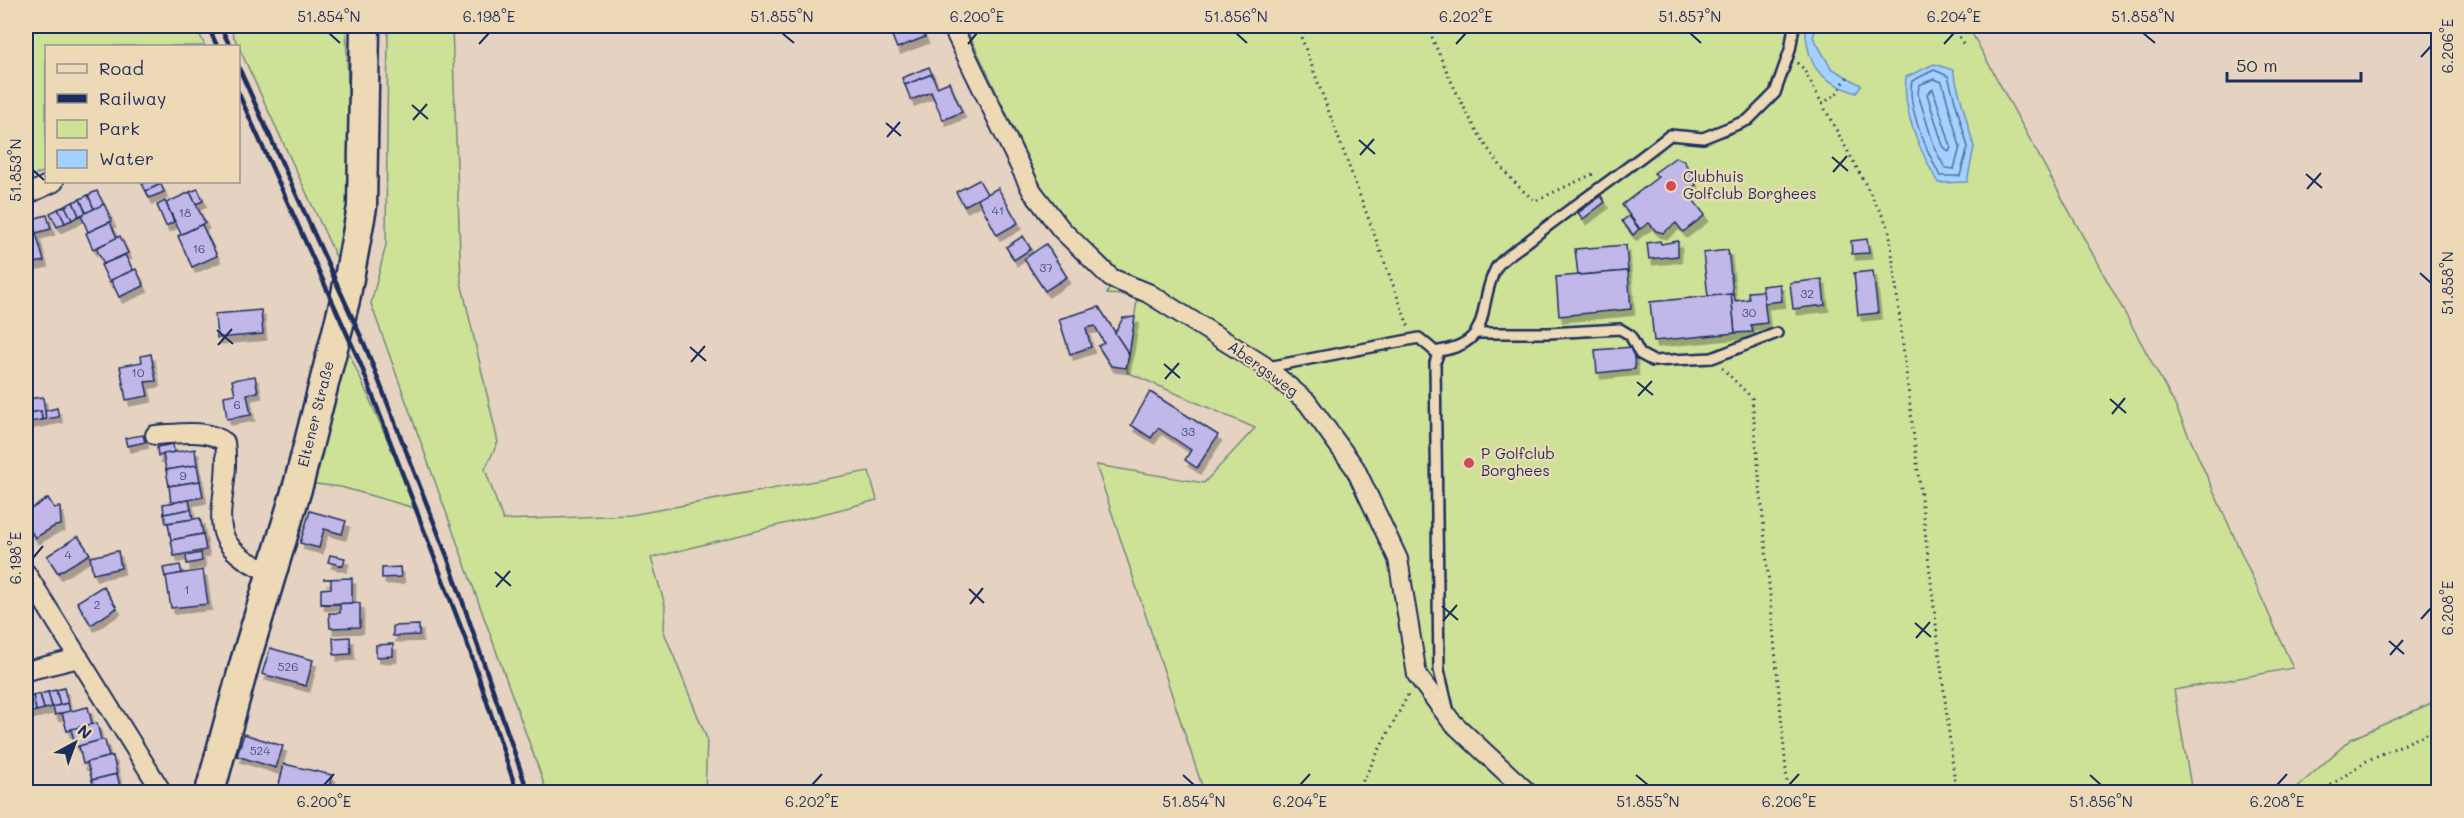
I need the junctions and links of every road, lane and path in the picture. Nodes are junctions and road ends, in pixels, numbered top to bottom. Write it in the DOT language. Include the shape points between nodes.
graph roads {
  1 [pos="365,26"];
  2 [pos="952,26"];
  3 [pos="1297,26"];
  4 [pos="1427,26"];
  5 [pos="1794,26"];
  6 [pos="1954,26"];
  7 [pos="1963,44"];
  8 [pos="1788,56"];
  9 [pos="1849,75"];
  10 [pos="1822,104"];
  11 [pos="1619,176"];
  12 [pos="52,183"];
  13 [pos="26,195"];
  14 [pos="1476,333"];
  15 [pos="1777,333"];
  16 [pos="1419,338"];
  17 [pos="1438,354"];
  18 [pos="1712,358"];
  19 [pos="1266,368"];
  20 [pos="155,435"];
  21 [pos="26,573"];
  22 [pos="272,573"];
  23 [pos="79,658"];
  24 [pos="26,671"];
  25 [pos="1417,675"];
  26 [pos="1451,721"];
  27 [pos="2439,729"];
  28 [pos="162,792"];
  29 [pos="210,792"];
  30 [pos="1356,792"];
  31 [pos="1527,792"];
  32 [pos="1788,792"];
  33 [pos="1956,792"];
  34 [pos="2321,792"];
  1 -- 22 [label="main road, Eltener Straße" via="362,207 328,372"];
  2 -- 19 [label="street, Abergsweg" via="1032,191 1061,230 1111,278 1148,293"];
  3 -- 16 [label="path" via="1401,310 1410,331"];
  4 -- 11 [label="path" via="1458,100 1514,184 1535,201 1594,174 1607,171"];
  5 -- 8 [label="lane"];
  6 -- 7 [label="path"];
  8 -- 10 [label="path" via="1803,68"];
  8 -- 11 [label="lane" via="1775,93 1748,120 1703,138 1670,135"];
  9 -- 10 [label="path" via="1836,94"];
  10 -- 33 [label="path" via="1889,228"];
  11 -- 14 [label="lane" via="1496,267"];
  12 -- 13 [label="street"];
  14 -- 17 [label="lane" via="1470,341"];
  14 -- 18 [label="lane" via="1614,328 1625,331 1637,351 1648,360"];
  15 -- 18 [label="lane"];
  16 -- 17 [label="lane"];
  16 -- 19 [label="lane"];
  17 -- 26 [label="lane" via="1437,595 1440,670"];
  18 -- 32 [label="path" via="1752,398"];
  19 -- 25 [label="street, Abergsweg" via="1307,402 1355,468 1373,504 1398,559"];
  20 -- 22 [label="street" via="200,433 225,442 220,523 224,537 235,553"];
  21 -- 23 [label="street"];
  22 -- 29 [label="main road, Eltener Straße"];
  23 -- 24 [label="street"];
  23 -- 28 [label="street"];
  25 -- 26 [label="street, Abergsweg"];
  25 -- 30 [label="path"];
  26 -- 31 [label="street, Abergsweg"];
  27 -- 34 [label="path" via="2368,760"];
}
